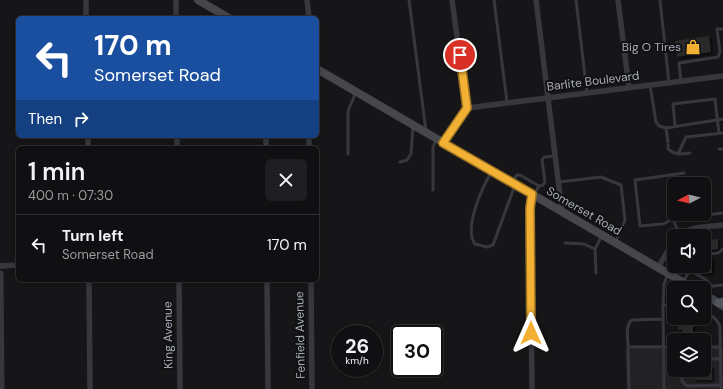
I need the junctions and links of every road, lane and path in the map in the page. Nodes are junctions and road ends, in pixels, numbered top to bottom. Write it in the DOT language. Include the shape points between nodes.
graph roads {
  1 [pos="86,0"];
  2 [pos="176,0"];
  3 [pos="198,0"];
  4 [pos="307,0"];
  5 [pos="410,0"];
  6 [pos="452,0"];
  7 [pos="494,0"];
  8 [pos="536,0"];
  9 [pos="576,0"];
  10 [pos="618,0"];
  11 [pos="660,0"];
  12 [pos="86,16"];
  13 [pos="176,16"];
  14 [pos="226,16"];
  15 [pos="309,16"];
  16 [pos="723,29"];
  17 [pos="319,70"];
  18 [pos="723,76"];
  19 [pos="681,81"];
  20 [pos="669,83"];
  21 [pos="650,85"];
  22 [pos="629,88"];
  23 [pos="356,92"];
  24 [pos="586,93"];
  25 [pos="548,97"];
  26 [pos="507,102"];
  27 [pos="467,108"];
  28 [pos="717,120"];
  29 [pos="723,120"];
  30 [pos="413,125"];
  31 [pos="675,126"];
  32 [pos="666,128"];
  33 [pos="426,133"];
  34 [pos="721,133"];
  35 [pos="440,141"];
  36 [pos="690,153"];
  37 [pos="348,154"];
  38 [pos="678,154"];
  39 [pos="555,156"];
  40 [pos="400,162"];
  41 [pos="492,171"];
  42 [pos="684,173"];
  43 [pos="558,182"];
  44 [pos="514,184"];
  45 [pos="539,186"];
  46 [pos="433,190"];
  47 [pos="533,195"];
  48 [pos="562,212"];
  49 [pos="723,213"];
  50 [pos="711,215"];
  51 [pos="670,221"];
  52 [pos="723,225"];
  53 [pos="692,229"];
  54 [pos="602,235"];
  55 [pos="565,243"];
  56 [pos="615,243"];
  57 [pos="595,249"];
  58 [pos="723,249"];
  59 [pos="667,252"];
  60 [pos="711,254"];
  61 [pos="16,265"];
  62 [pos="0,266"];
  63 [pos="658,268"];
  64 [pos="596,273"];
  65 [pos="694,273"];
  66 [pos="0,274"];
  67 [pos="668,274"];
  68 [pos="681,281"];
  69 [pos="90,282"];
  70 [pos="179,282"];
  71 [pos="267,282"];
  72 [pos="311,282"];
  73 [pos="723,285"];
  74 [pos="712,286"];
  75 [pos="711,298"];
  76 [pos="722,304"];
  77 [pos="663,305"];
  78 [pos="667,305"];
  79 [pos="711,316"];
  80 [pos="663,319"];
  81 [pos="628,347"];
  82 [pos="663,347"];
  83 [pos="667,347"];
  84 [pos="711,347"];
  85 [pos="720,347"];
  86 [pos="711,359"];
  87 [pos="720,359"];
  88 [pos="682,377"];
  89 [pos="721,387"];
  90 [pos="1,389"];
  91 [pos="90,389"];
  92 [pos="180,389"];
  93 [pos="268,389"];
  94 [pos="312,389"];
  95 [pos="532,389"];
  96 [pos="629,389"];
  97 [pos="664,389"];
  1 -- 12 [label="street"];
  2 -- 13 [label="street"];
  3 -- 14 [label="main road"];
  4 -- 15 [label="street"];
  5 -- 33 [label="lane"];
  6 -- 27 [label="street"];
  7 -- 26 [label="lane"];
  8 -- 25 [label="street"];
  9 -- 24 [label="lane"];
  10 -- 22 [label="street"];
  11 -- 20 [label="lane"];
  16 -- 19 [label="lane" via="718,29 718,57 679,63"];
  17 -- 23 [label="main road, Somerset Road"];
  18 -- 19 [label="street, Barlite Boulevard"];
  19 -- 20 [label="street, Barlite Boulevard"];
  20 -- 21 [label="street, Barlite Boulevard"];
  21 -- 22 [label="street, Barlite Boulevard"];
  21 -- 32 [label="lane" via="656,122"];
  22 -- 24 [label="street, Barlite Boulevard"];
  23 -- 30 [label="main road, Somerset Road"];
  23 -- 37 [label="lane" via="348,111"];
  24 -- 25 [label="street, Barlite Boulevard"];
  25 -- 26 [label="street, Barlite Boulevard"];
  25 -- 39 [label="street"];
  26 -- 27 [label="street, Barlite Boulevard"];
  27 -- 35 [label="street"];
  28 -- 29 [label="lane"];
  28 -- 31 [label="lane"];
  28 -- 31 [label="lane" via="715,98 673,104"];
  28 -- 34 [label="lane"];
  30 -- 33 [label="main road, Somerset Road"];
  30 -- 40 [label="lane" via="411,154 407,160"];
  31 -- 32 [label="lane"];
  32 -- 38 [label="lane" via="668,149"];
  33 -- 35 [label="main road, Somerset Road"];
  34 -- 38 [label="lane" via="686,137"];
  35 -- 41 [label="main road, Somerset Road"];
  35 -- 46 [label="lane" via="433,147"];
  36 -- 38 [label="lane"];
  39 -- 43 [label="street"];
  39 -- 45 [label="lane" via="544,157 542,160 545,182"];
  41 -- 44 [label="main road, Somerset Road"];
  41 -- 44 [label="lane" via="482,189 471,225 472,240 475,244 487,247 492,245"];
  42 -- 51 [label="lane" via="635,180 640,226"];
  43 -- 48 [label="street"];
  43 -- 56 [label="lane" via="602,177 621,185 625,220"];
  44 -- 45 [label="lane" via="517,175 520,175"];
  44 -- 47 [label="main road, Somerset Road"];
  45 -- 47 [label="lane"];
  47 -- 48 [label="main road, Somerset Road"];
  47 -- 95 [label="street" via="530,208"];
  48 -- 54 [label="main road, Somerset Road"];
  49 -- 50 [label="lane"];
  52 -- 53 [label="street"];
  54 -- 56 [label="main road, Somerset Road"];
  54 -- 57 [label="lane"];
  55 -- 57 [label="lane" via="584,244"];
  56 -- 63 [label="main road, Somerset Road"];
  57 -- 64 [label="lane"];
  58 -- 60 [label="lane"];
  59 -- 63 [label="street"];
  61 -- 62 [label="street"];
  63 -- 67 [label="main road, Somerset Road"];
  65 -- 74 [label="lane"];
  66 -- 90 [label="street"];
  67 -- 68 [label="main road, Somerset Road"];
  67 -- 77 [label="lane" via="664,284"];
  69 -- 91 [label="street"];
  70 -- 92 [label="street, King Avenue"];
  71 -- 93 [label="street"];
  72 -- 94 [label="street, Fenfield Avenue"];
  73 -- 74 [label="lane"];
  75 -- 76 [label="main road"];
  77 -- 78 [label="lane"];
  77 -- 80 [label="lane"];
  79 -- 85 [label="lane" via="719,322"];
  80 -- 81 [label="lane" via="629,322"];
  80 -- 82 [label="lane"];
  81 -- 82 [label="lane"];
  81 -- 96 [label="lane"];
  82 -- 83 [label="lane"];
  82 -- 97 [label="lane"];
  84 -- 85 [label="lane"];
  85 -- 87 [label="lane"];
  86 -- 87 [label="lane"];
  87 -- 89 [label="lane"];
  88 -- 89 [label="lane" via="687,386"];
}
